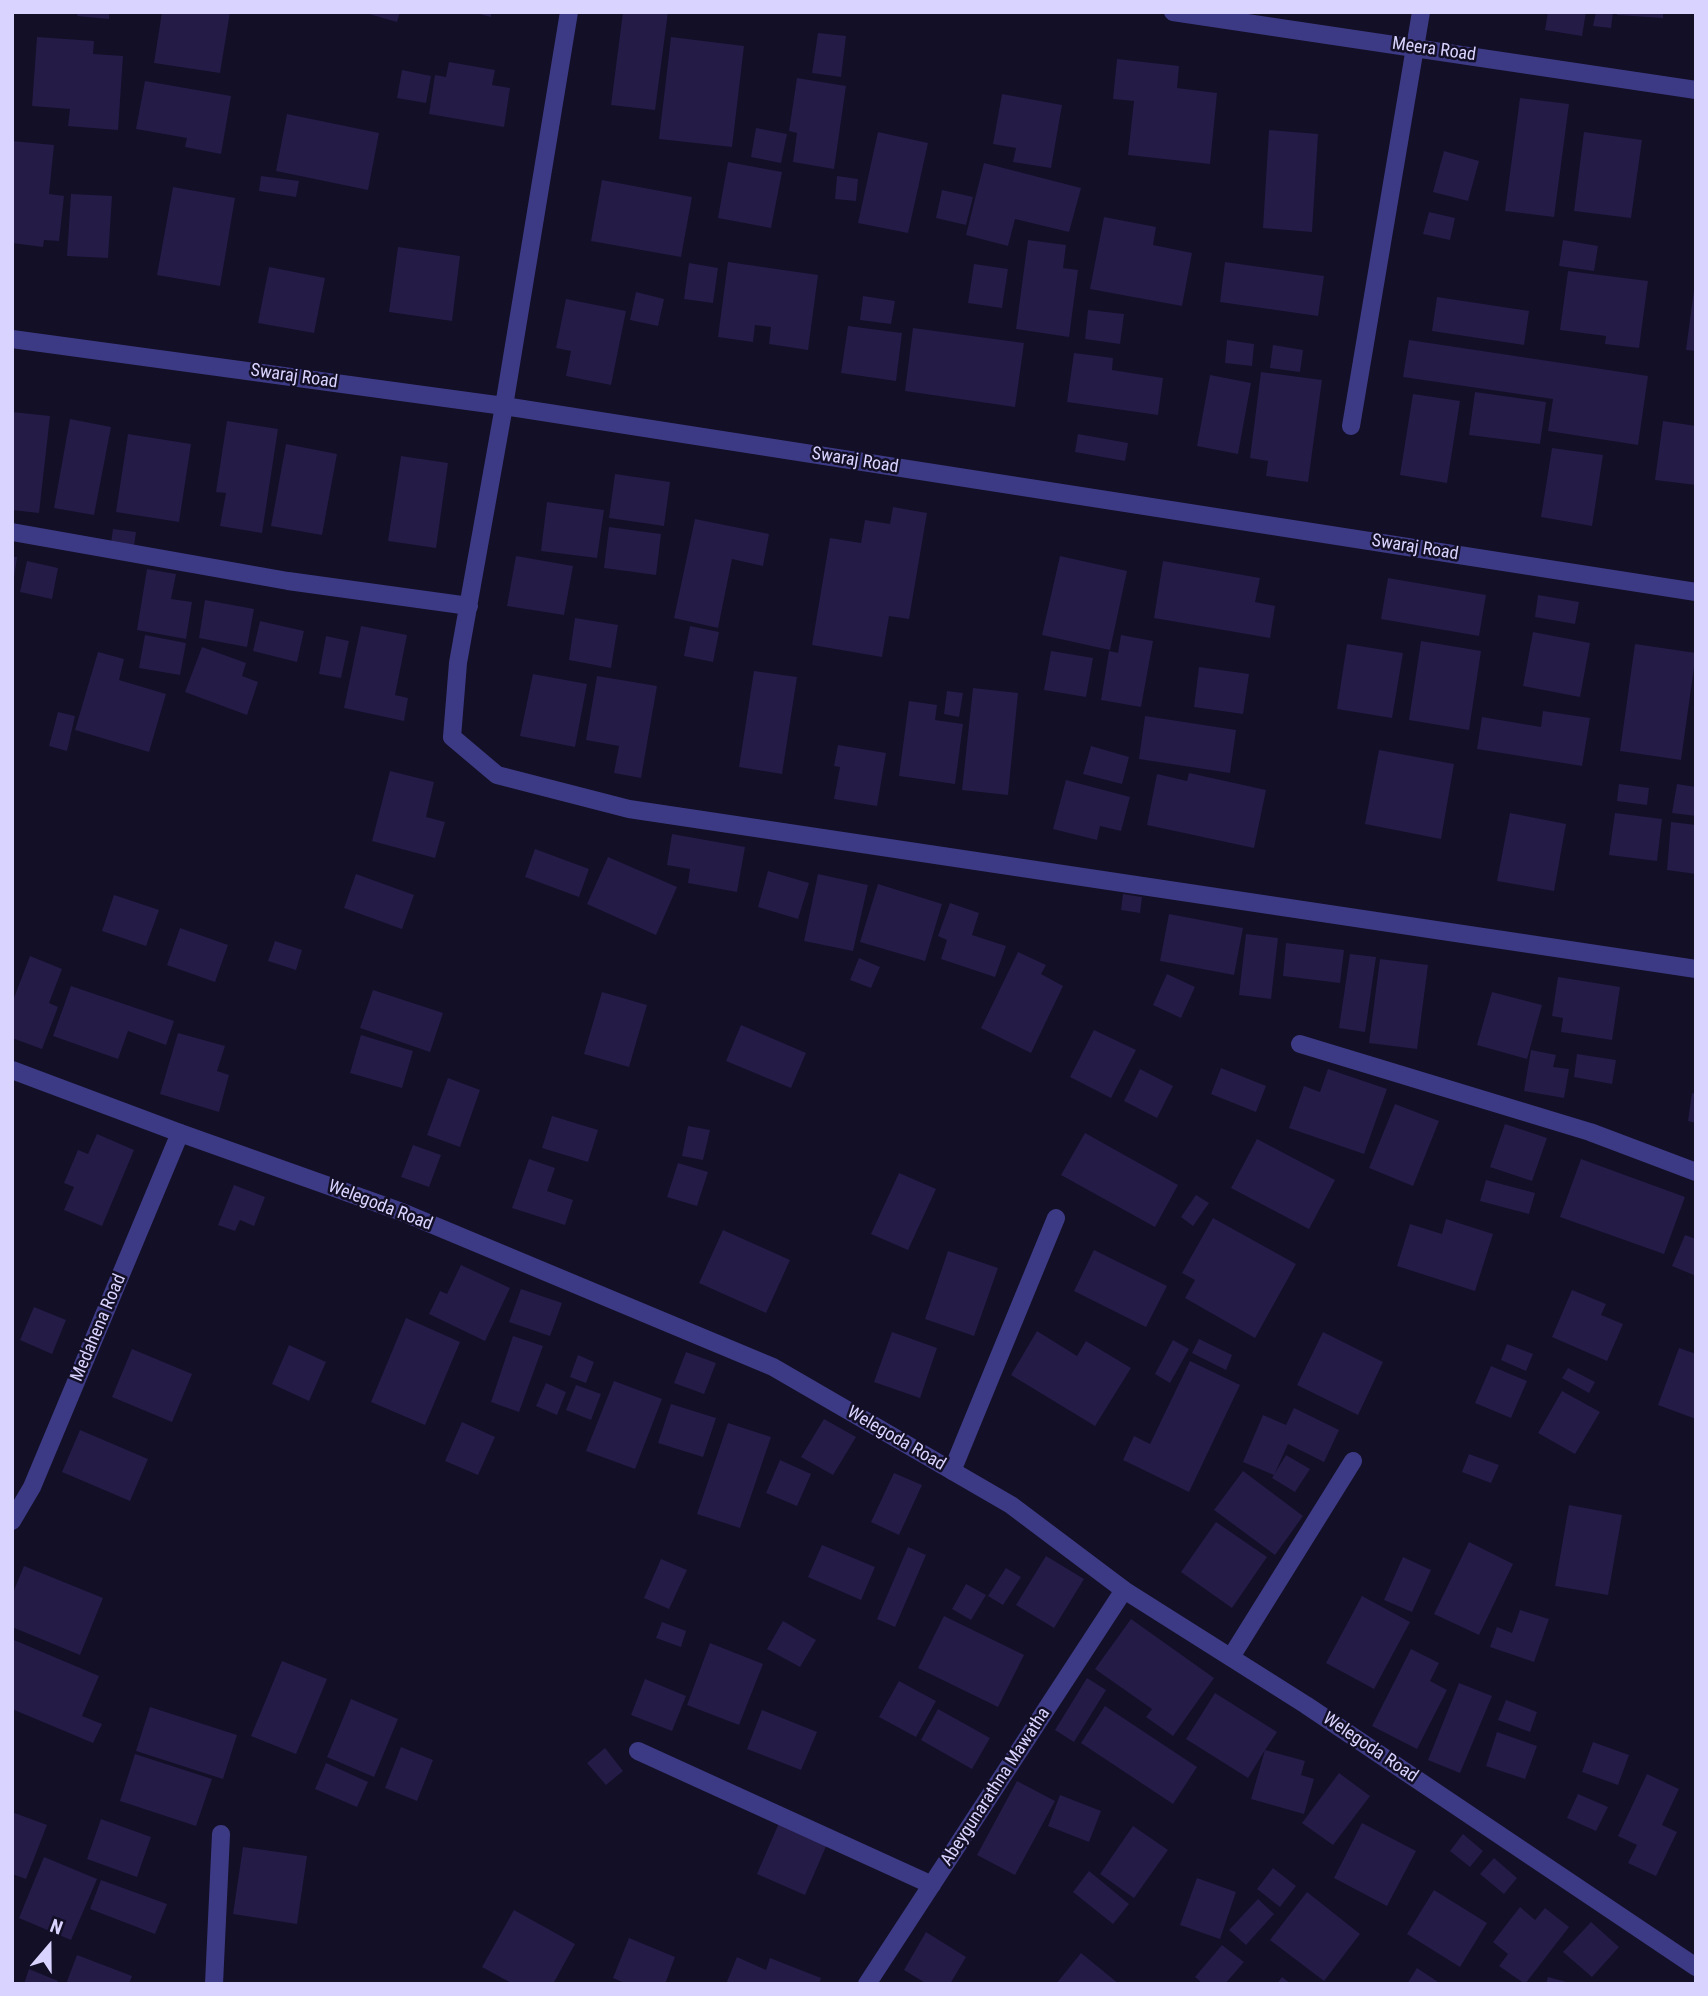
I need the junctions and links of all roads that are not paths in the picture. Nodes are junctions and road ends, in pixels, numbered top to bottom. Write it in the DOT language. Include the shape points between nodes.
graph roads {
  1 [pos="569,12"];
  2 [pos="1173,12"];
  3 [pos="1422,12"];
  4 [pos="1416,47"];
  5 [pos="1696,89"];
  6 [pos="12,339"];
  7 [pos="504,406"];
  8 [pos="1351,426"];
  9 [pos="12,532"];
  10 [pos="1696,592"];
  11 [pos="469,606"];
  12 [pos="1696,969"];
  13 [pos="1300,1044"];
  14 [pos="12,1070"];
  15 [pos="180,1133"];
  16 [pos="1696,1172"];
  17 [pos="1056,1218"];
  18 [pos="1353,1461"];
  19 [pos="952,1471"];
  20 [pos="12,1521"];
  21 [pos="1124,1590"];
  22 [pos="1231,1657"];
  23 [pos="638,1751"];
  24 [pos="221,1834"];
  25 [pos="932,1885"];
  26 [pos="1696,1967"];
  27 [pos="214,1984"];
  28 [pos="867,1984"];
  1 -- 7 [label="street"];
  2 -- 4 [label="street, Meera Road"];
  3 -- 4 [label="street"];
  4 -- 5 [label="street, Meera Road"];
  4 -- 8 [label="street"];
  6 -- 7 [label="street, Swaraj Road"];
  7 -- 10 [label="street, Swaraj Road"];
  7 -- 11 [label="street"];
  9 -- 11 [label="street" via="288,581"];
  11 -- 12 [label="street" via="458,663 452,737 497,775 629,809"];
  13 -- 16 [label="street" via="1590,1132"];
  14 -- 15 [label="street, Welegoda Road"];
  15 -- 19 [label="street, Welegoda Road" via="402,1212 773,1367"];
  15 -- 20 [label="street, Medahena Road" via="32,1488"];
  17 -- 19 [label="street"];
  18 -- 22 [label="street"];
  19 -- 21 [label="street, Welegoda Road" via="1011,1506"];
  21 -- 22 [label="street, Welegoda Road"];
  21 -- 25 [label="street, Abeygunarathna Mawatha"];
  22 -- 26 [label="street, Welegoda Road"];
  23 -- 25 [label="street"];
  24 -- 27 [label="street"];
  25 -- 28 [label="street, Abeygunarathna Mawatha"];
}
